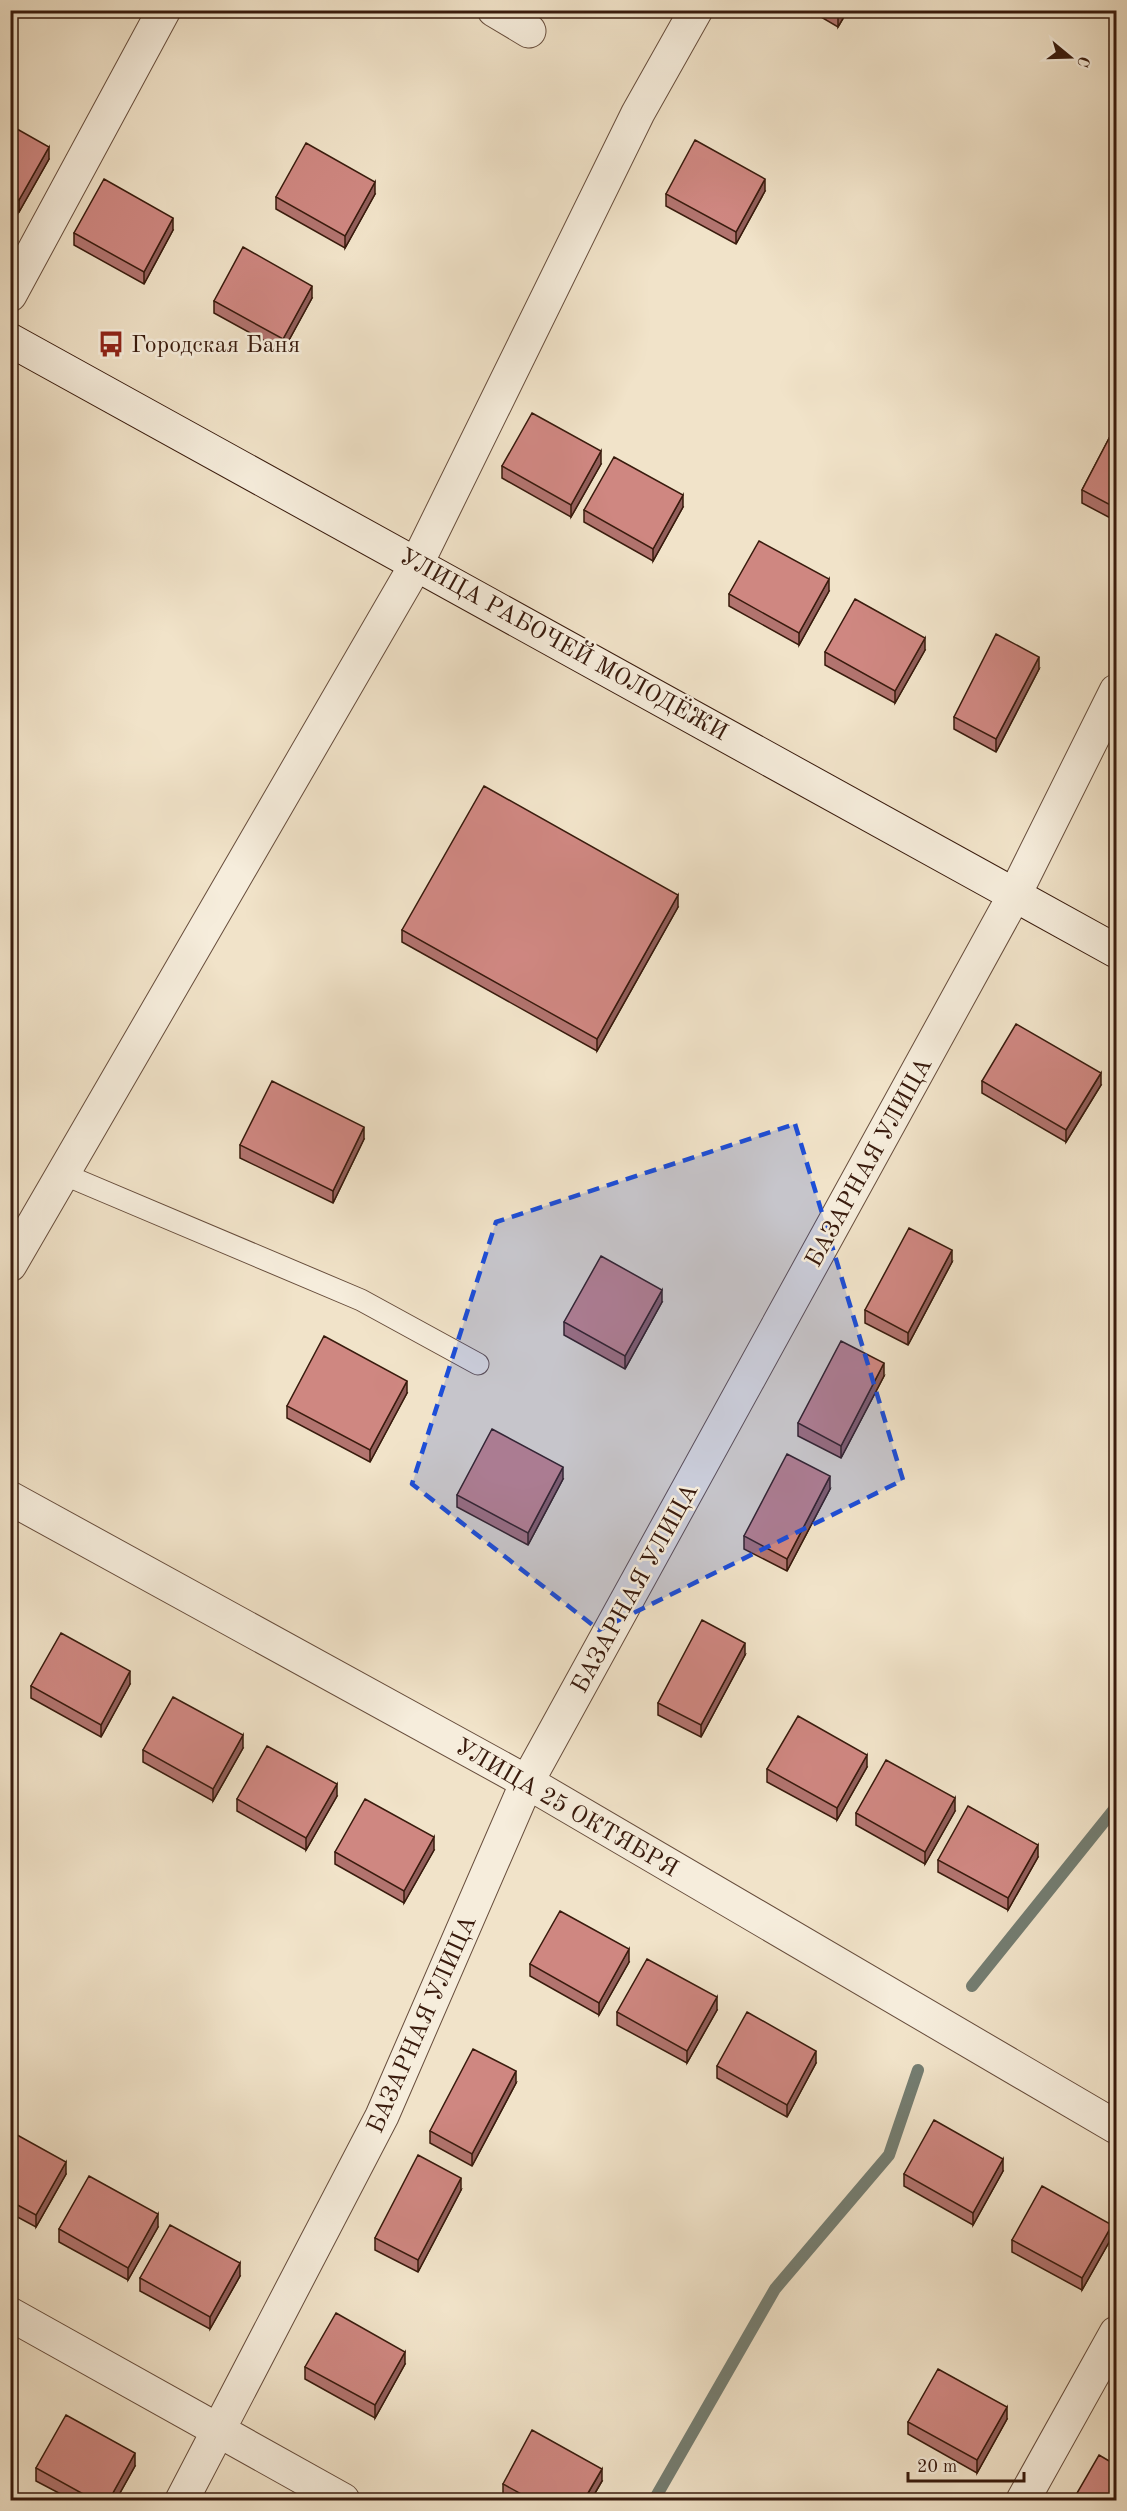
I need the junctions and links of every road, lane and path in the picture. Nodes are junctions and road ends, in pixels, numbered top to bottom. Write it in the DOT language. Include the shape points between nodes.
graph roads {
  1 [pos="164,10"];
  2 [pos="494,10"];
  3 [pos="696,10"];
  4 [pos="529,31"];
  5 [pos="10,295"];
  6 [pos="10,340"];
  7 [pos="417,563"];
  8 [pos="1116,691"];
  9 [pos="1015,894"];
  10 [pos="1116,951"];
  11 [pos="63,1174"];
  12 [pos="10,1265"];
  13 [pos="478,1364"];
  14 [pos="10,1498"];
  15 [pos="527,1782"];
  16 [pos="1116,2127"];
  17 [pos="10,2314"];
  18 [pos="1116,2333"];
  19 [pos="220,2432"];
  20 [pos="182,2500"];
  21 [pos="343,2500"];
  22 [pos="1023,2500"];
  1 -- 5 [label="street"];
  2 -- 4 [label="street"];
  3 -- 7 [label="street" via="638,113"];
  6 -- 7 [label="street, УЛИЦА РАБОЧЕЙ МОЛОДЁЖИ"];
  7 -- 9 [label="street, УЛИЦА РАБОЧЕЙ МОЛОДЁЖИ"];
  7 -- 11 [label="street"];
  8 -- 9 [label="street, БАЗАРНАЯ УЛИЦА"];
  9 -- 10 [label="street, УЛИЦА РАБОЧЕЙ МОЛОДЁЖИ"];
  9 -- 15 [label="street, БАЗАРНАЯ УЛИЦА"];
  11 -- 12 [label="street"];
  11 -- 13 [label="lane" via="361,1300"];
  14 -- 15 [label="street, УЛИЦА 25 ОКТЯБРЯ"];
  15 -- 16 [label="street, УЛИЦА 25 ОКТЯБРЯ"];
  15 -- 19 [label="street, БАЗАРНАЯ УЛИЦА" via="382,2116"];
  17 -- 19 [label="street"];
  18 -- 22 [label="street"];
  19 -- 20 [label="street, БАЗАРНАЯ УЛИЦА"];
  19 -- 21 [label="street"];
}
